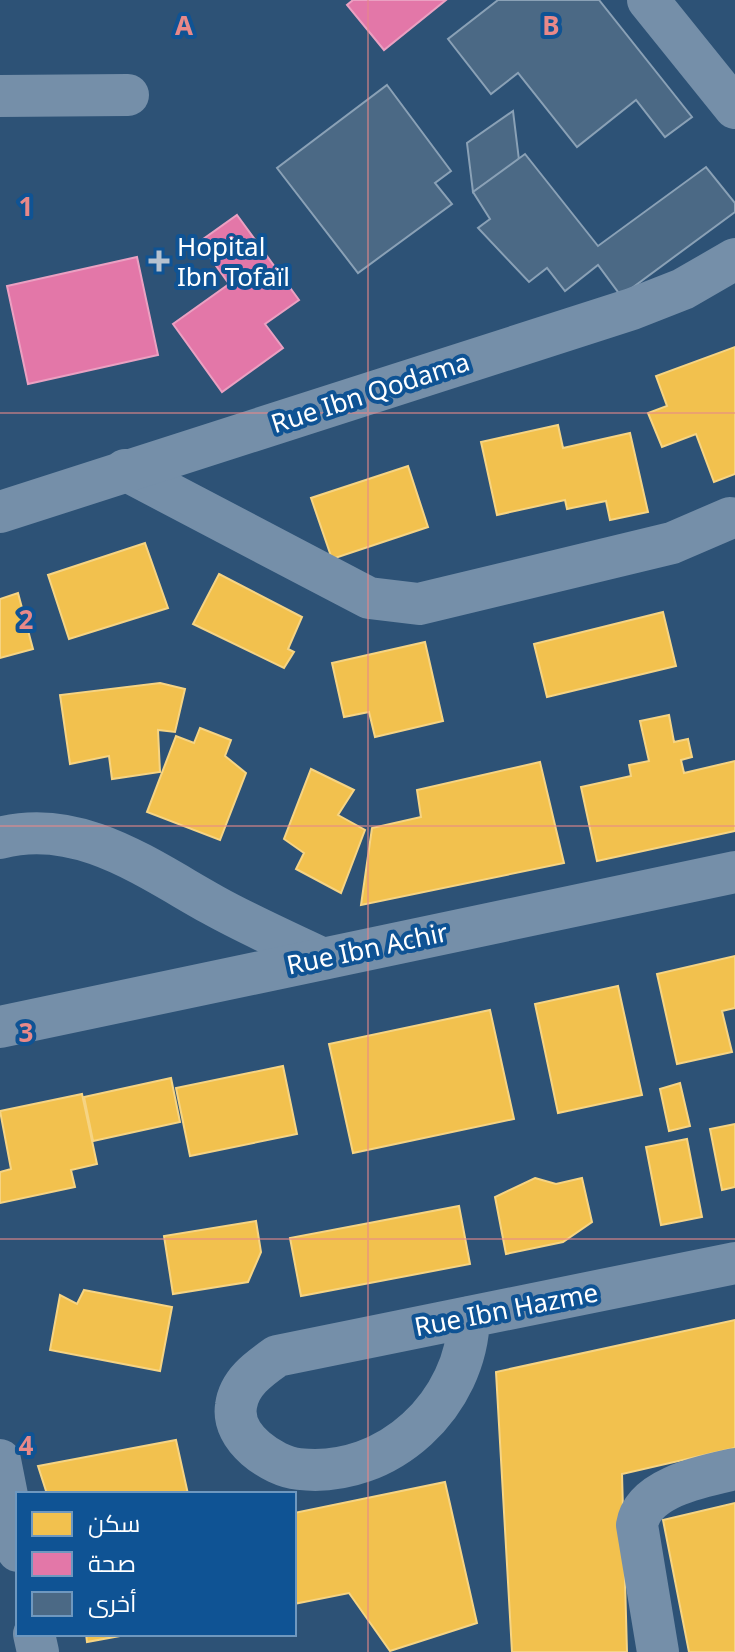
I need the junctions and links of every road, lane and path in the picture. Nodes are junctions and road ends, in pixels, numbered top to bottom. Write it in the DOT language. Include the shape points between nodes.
graph roads {
  1 [pos="648,0"];
  2 [pos="128,95"];
  3 [pos="0,96"];
  4 [pos="735,108"];
  5 [pos="735,259"];
  6 [pos="125,470"];
  7 [pos="0,512"];
  8 [pos="730,518"];
  9 [pos="0,838"];
  10 [pos="735,872"];
  11 [pos="319,957"];
  12 [pos="0,1027"];
  13 [pos="735,1263"];
  14 [pos="469,1317"];
  15 [pos="0,1460"];
  16 [pos="735,1469"];
  17 [pos="16,1541"];
  18 [pos="658,1652"];
  1 -- 4 [label="street"];
  2 -- 3 [label="street"];
  5 -- 6 [label="street, Rue Ibn Qodama" via="683,289 632,309"];
  6 -- 7 [label="street, Rue Ibn Qodama"];
  6 -- 8 [label="street" via="369,598 391,603 419,604 672,543"];
  9 -- 11 [label="street" via="30,833 63,836 120,851 215,907"];
  10 -- 11 [label="street, Rue Ibn Achir"];
  11 -- 12 [label="street, Rue Ibn Achir"];
  13 -- 14 [label="street, Rue Ibn Hazme"];
  14 -- 14 [label="street, Rue Ibn Hazme" via="277,1356 245,1385 236,1407 240,1426 272,1462 298,1469 332,1469 403,1443 436,1411 461,1367"];
  15 -- 17 [label="street"];
  16 -- 18 [label="street" via="680,1482 639,1514"];
}
